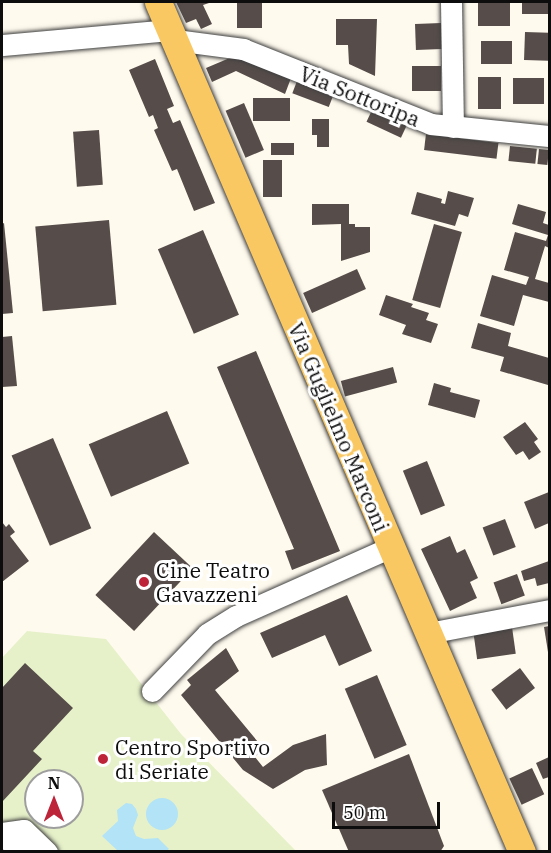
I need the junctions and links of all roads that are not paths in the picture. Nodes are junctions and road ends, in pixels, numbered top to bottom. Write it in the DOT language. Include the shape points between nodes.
graph roads {
  1 [pos="158,2"];
  2 [pos="451,2"];
  3 [pos="172,35"];
  4 [pos="2,45"];
  5 [pos="453,127"];
  6 [pos="549,136"];
  7 [pos="391,547"];
  8 [pos="549,610"];
  9 [pos="428,633"];
  10 [pos="152,691"];
  11 [pos="2,833"];
  12 [pos="21,852"];
  13 [pos="47,852"];
  14 [pos="522,852"];
  1 -- 3 [label="main road, Via Guglielmo Marconi"];
  2 -- 5 [label="street"];
  3 -- 4 [label="street, Via Sottoripa"];
  3 -- 5 [label="street, Via Sottoripa" via="243,49 430,124"];
  3 -- 7 [label="main road, Via Guglielmo Marconi"];
  5 -- 6 [label="street, Via Sottoripa"];
  7 -- 9 [label="main road, Via Guglielmo Marconi"];
  7 -- 10 [label="street" via="236,616 207,634"];
  8 -- 9 [label="street"];
  9 -- 14 [label="main road, Via Guglielmo Marconi"];
  11 -- 12 [label="street"];
  11 -- 13 [label="street" via="24,830"];
}
